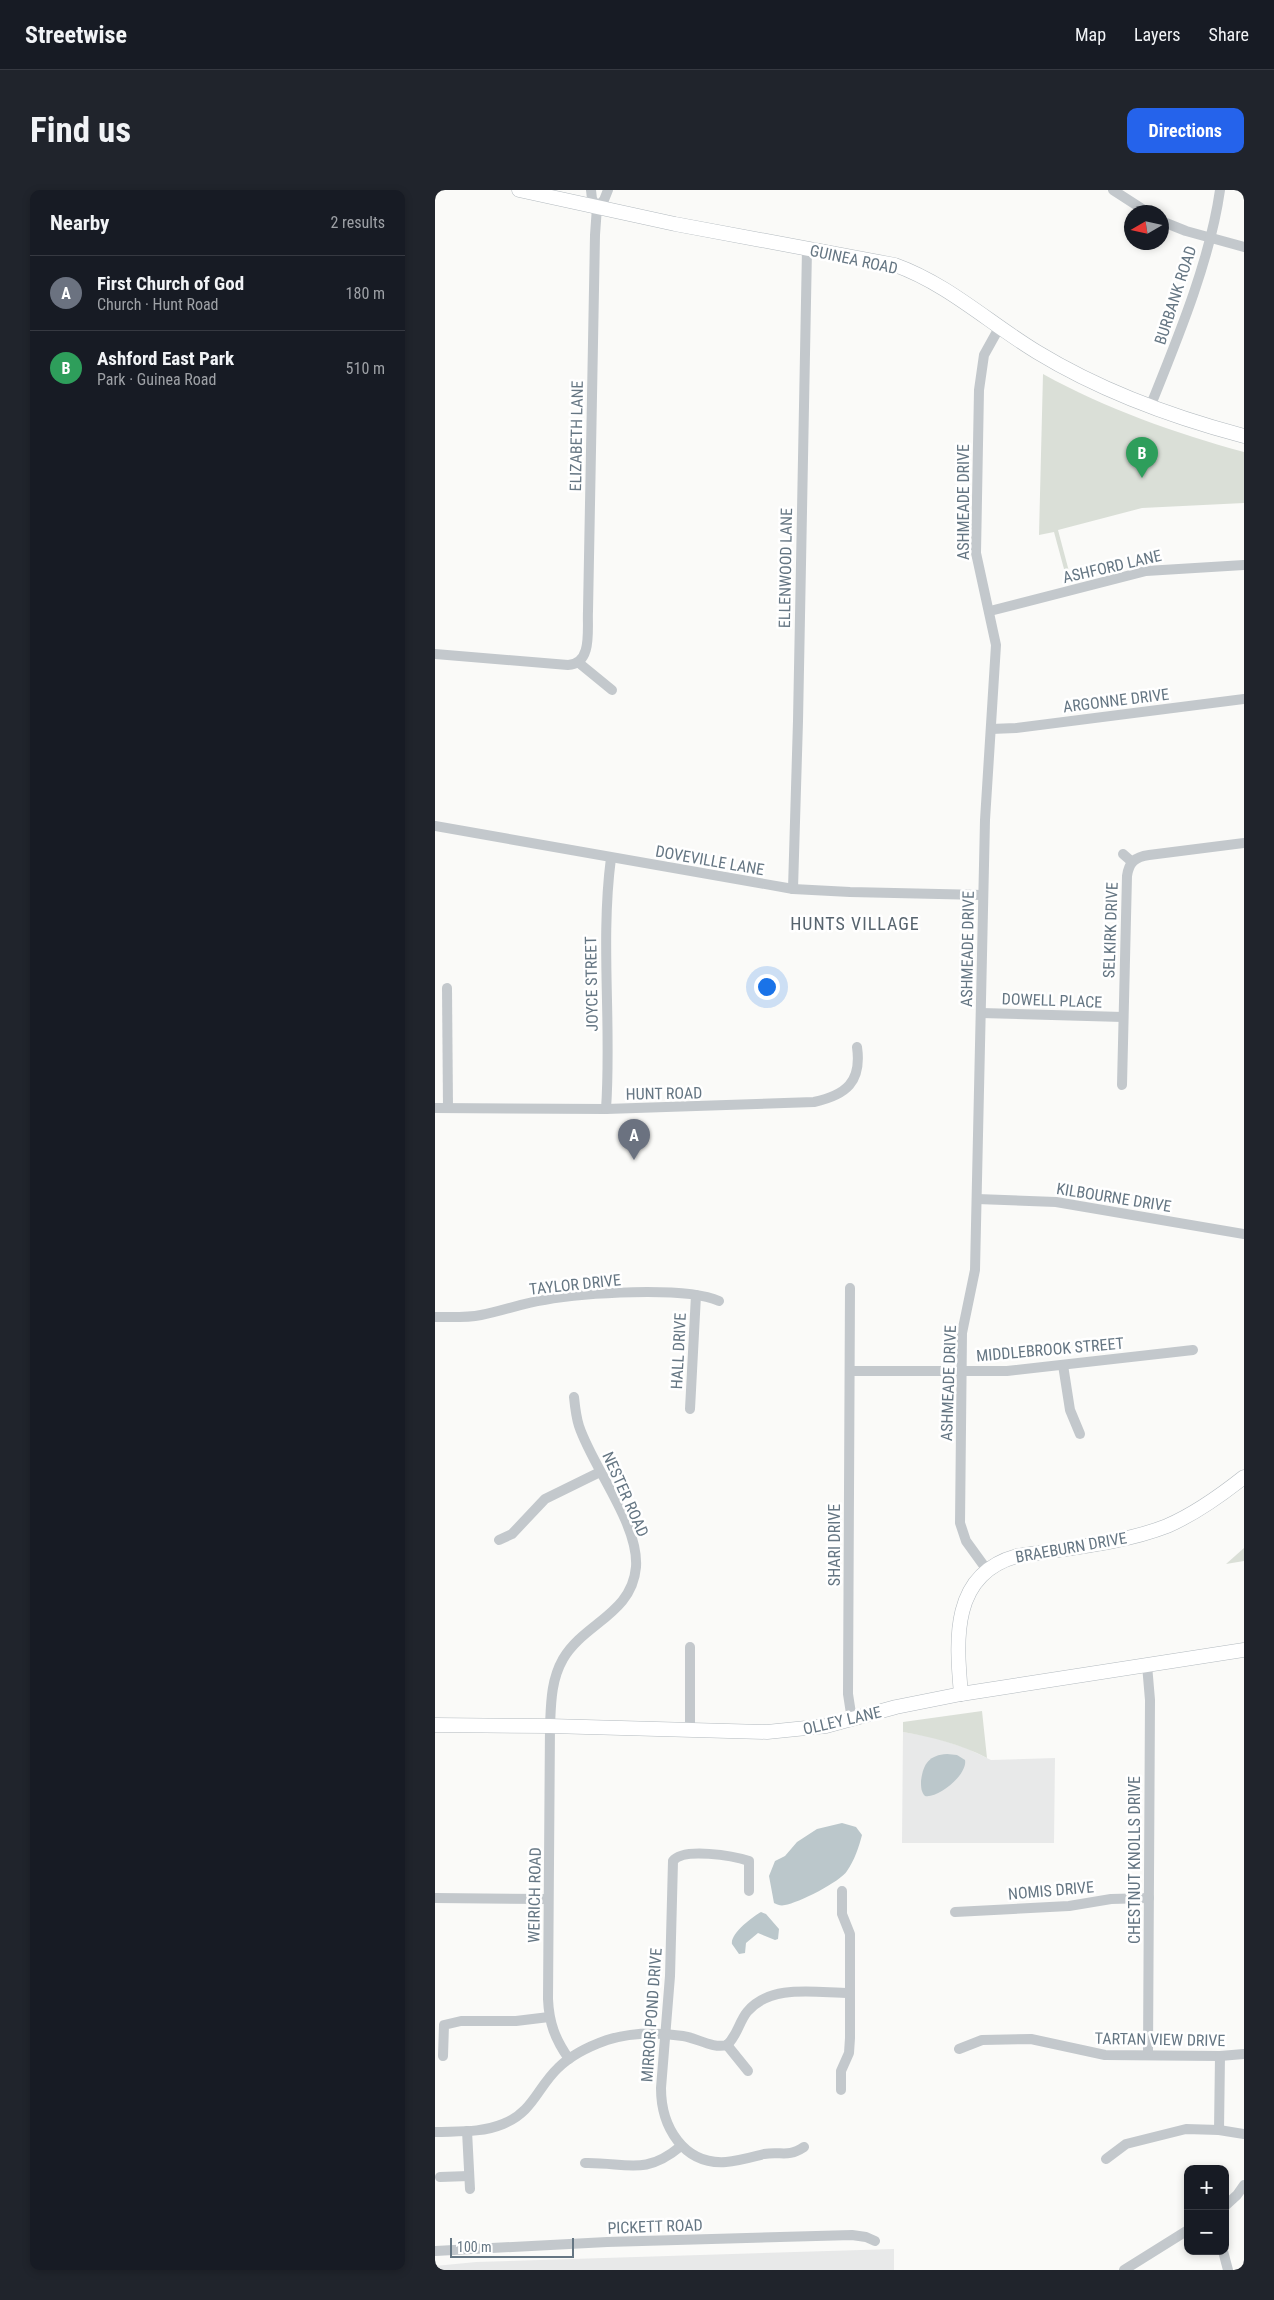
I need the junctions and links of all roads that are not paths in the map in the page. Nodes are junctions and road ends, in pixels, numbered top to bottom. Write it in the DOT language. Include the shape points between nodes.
graph roads {
  1 [pos="519,190"];
  2 [pos="591,190"];
  3 [pos="608,190"];
  4 [pos="1113,190"];
  5 [pos="1220,190"];
  6 [pos="1136,205"];
  7 [pos="597,207"];
  8 [pos="1169,224"];
  9 [pos="1209,238"];
  10 [pos="1244,247"];
  11 [pos="807,249"];
  12 [pos="999,328"];
  13 [pos="1150,407"];
  14 [pos="1244,436"];
  15 [pos="1244,564"];
  16 [pos="989,611"];
  17 [pos="435,654"];
  18 [pos="579,663"];
  19 [pos="611,690"];
  20 [pos="1244,699"];
  21 [pos="991,729"];
  22 [pos="437,824"];
  23 [pos="1244,842"];
  24 [pos="1123,854"];
  25 [pos="611,858"];
  26 [pos="1131,861"];
  27 [pos="793,889"];
  28 [pos="983,895"];
  29 [pos="447,988"];
  30 [pos="981,1013"];
  31 [pos="1123,1017"];
  32 [pos="857,1048"];
  33 [pos="1122,1085"];
  34 [pos="435,1108"];
  35 [pos="448,1108"];
  36 [pos="606,1109"];
  37 [pos="977,1199"];
  38 [pos="1244,1231"];
  39 [pos="850,1288"];
  40 [pos="696,1295"];
  41 [pos="719,1301"];
  42 [pos="435,1317"];
  43 [pos="1193,1350"];
  44 [pos="1063,1365"];
  45 [pos="850,1371"];
  46 [pos="961,1372"];
  47 [pos="574,1396"];
  48 [pos="690,1409"];
  49 [pos="1080,1434"];
  50 [pos="600,1472"];
  51 [pos="1244,1477"];
  52 [pos="499,1540"];
  53 [pos="987,1570"];
  54 [pos="690,1647"];
  55 [pos="1244,1650"];
  56 [pos="1147,1666"];
  57 [pos="961,1694"];
  58 [pos="852,1720"];
  59 [pos="435,1725"];
  60 [pos="550,1726"];
  61 [pos="690,1730"];
  62 [pos="749,1891"];
  63 [pos="842,1892"];
  64 [pos="435,1898"];
  65 [pos="1149,1898"];
  66 [pos="548,1899"];
  67 [pos="955,1912"];
  68 [pos="850,1993"];
  69 [pos="549,2017"];
  70 [pos="666,2034"];
  71 [pos="727,2045"];
  72 [pos="959,2049"];
  73 [pos="1244,2054"];
  74 [pos="1148,2055"];
  75 [pos="443,2056"];
  76 [pos="1220,2056"];
  77 [pos="569,2059"];
  78 [pos="747,2071"];
  79 [pos="841,2090"];
  80 [pos="1219,2130"];
  81 [pos="467,2131"];
  82 [pos="435,2132"];
  83 [pos="1244,2134"];
  84 [pos="681,2146"];
  85 [pos="804,2147"];
  86 [pos="1106,2159"];
  87 [pos="585,2163"];
  88 [pos="469,2176"];
  89 [pos="440,2177"];
  90 [pos="1244,2185"];
  91 [pos="470,2189"];
  92 [pos="1229,2202"];
  93 [pos="1184,2232"];
  94 [pos="875,2241"];
  95 [pos="435,2251"];
  96 [pos="1224,2255"];
  97 [pos="1124,2270"];
  98 [pos="1228,2270"];
  1 -- 7 [label="main road, GUINEA ROAD"];
  2 -- 7 [label="street, ELIZABETH LANE"];
  3 -- 7 [label="street, ELIZABETH LANE"];
  4 -- 6 [label="street"];
  5 -- 9 [label="street, BURBANK ROAD"];
  7 -- 11 [label="main road, GUINEA ROAD"];
  7 -- 18 [label="street, ELIZABETH LANE" via="588,611 586,652"];
  8 -- 9 [label="street"];
  9 -- 10 [label="street"];
  9 -- 13 [label="street, BURBANK ROAD" via="1190,303"];
  11 -- 12 [label="main road, GUINEA ROAD" via="878,261 912,271 945,289"];
  11 -- 27 [label="street, ELLENWOOD LANE"];
  12 -- 13 [label="main road, GUINEA ROAD" via="1065,368"];
  12 -- 16 [label="street, ASHMEADE DRIVE" via="984,356 979,390 976,553"];
  13 -- 14 [label="main road, GUINEA ROAD"];
  15 -- 16 [label="street, ASHFORD LANE" via="1146,570"];
  16 -- 21 [label="street, ASHMEADE DRIVE" via="996,645"];
  17 -- 18 [label="street" via="568,665"];
  18 -- 19 [label="street"];
  20 -- 21 [label="street, ARGONNE DRIVE"];
  21 -- 28 [label="street, ASHMEADE DRIVE"];
  22 -- 25 [label="street, DOVEVILLE LANE"];
  23 -- 26 [label="street, SELKIRK DRIVE" via="1149,854"];
  24 -- 26 [label="street"];
  25 -- 27 [label="street, DOVEVILLE LANE"];
  25 -- 36 [label="street, JOYCE STREET" via="606,901"];
  26 -- 31 [label="street, SELKIRK DRIVE" via="1127,876"];
  27 -- 28 [label="street, DOVEVILLE LANE"];
  28 -- 30 [label="street, ASHMEADE DRIVE"];
  29 -- 35 [label="street"];
  30 -- 31 [label="street, DOWELL PLACE"];
  30 -- 37 [label="street, ASHMEADE DRIVE"];
  31 -- 33 [label="street, SELKIRK DRIVE"];
  32 -- 36 [label="street, HUNT ROAD" via="860,1064 854,1079 826,1100 797,1104"];
  34 -- 35 [label="street, HUNT ROAD"];
  35 -- 36 [label="street, HUNT ROAD"];
  37 -- 38 [label="street, KILBOURNE DRIVE" via="1056,1202"];
  37 -- 46 [label="street, ASHMEADE DRIVE" via="975,1270 962,1334"];
  39 -- 45 [label="street, SHARI DRIVE"];
  40 -- 41 [label="street, TAYLOR DRIVE"];
  40 -- 42 [label="street, TAYLOR DRIVE" via="575,1296 481,1315"];
  40 -- 48 [label="street, HALL DRIVE"];
  43 -- 44 [label="street, MIDDLEBROOK STREET"];
  44 -- 46 [label="street, MIDDLEBROOK STREET"];
  44 -- 49 [label="street" via="1069,1410"];
  45 -- 46 [label="street, MIDDLEBROOK STREET"];
  45 -- 58 [label="street, SHARI DRIVE" via="848,1694"];
  46 -- 53 [label="street, ASHMEADE DRIVE" via="960,1523 966,1541"];
  47 -- 50 [label="street, NESTER ROAD" via="579,1428"];
  50 -- 52 [label="street" via="545,1499 512,1534"];
  50 -- 60 [label="street, NESTER ROAD" via="632,1538 635,1573 629,1592 619,1606 579,1638 562,1660 553,1684"];
  51 -- 53 [label="main road, BRAEBURN DRIVE" via="1200,1509 1168,1526 1125,1538 1017,1556"];
  53 -- 57 [label="main road, BRAEBURN DRIVE" via="968,1593 961,1614"];
  54 -- 61 [label="street"];
  55 -- 56 [label="main road, OLLEY LANE"];
  56 -- 57 [label="main road, OLLEY LANE"];
  56 -- 65 [label="street, CHESTNUT KNOLLS DRIVE" via="1151,1700"];
  57 -- 58 [label="main road, OLLEY LANE"];
  58 -- 61 [label="main road, OLLEY LANE" via="767,1732"];
  59 -- 60 [label="main road, OLLEY LANE"];
  60 -- 61 [label="main road, OLLEY LANE"];
  60 -- 66 [label="street, WEIRICH ROAD"];
  62 -- 70 [label="street, MIRROR POND DRIVE" via="749,1861 728,1855 689,1854 674,1859 671,1867 671,1976"];
  63 -- 68 [label="street" via="842,1914 851,1934"];
  64 -- 66 [label="street"];
  65 -- 67 [label="street, NOMIS DRIVE"];
  65 -- 74 [label="street, CHESTNUT KNOLLS DRIVE"];
  66 -- 69 [label="street, WEIRICH ROAD"];
  68 -- 71 [label="street" via="783,1993 766,1997 747,2012"];
  68 -- 79 [label="street" via="850,2048 841,2071"];
  69 -- 75 [label="street" via="521,2021 461,2021 444,2026"];
  69 -- 77 [label="street, WEIRICH ROAD" via="557,2043"];
  70 -- 71 [label="street" via="717,2046"];
  70 -- 77 [label="street" via="620,2037 595,2045"];
  70 -- 84 [label="street, MIRROR POND DRIVE" via="662,2104 669,2126"];
  71 -- 78 [label="street"];
  72 -- 74 [label="street, TARTAN VIEW DRIVE" via="982,2040 1031,2039 1096,2054"];
  73 -- 76 [label="street, TARTAN VIEW DRIVE"];
  74 -- 76 [label="street, TARTAN VIEW DRIVE"];
  76 -- 80 [label="street"];
  77 -- 81 [label="street" via="557,2068 534,2101 519,2115 489,2129"];
  80 -- 83 [label="street"];
  80 -- 86 [label="street" via="1186,2129 1157,2136 1126,2144"];
  81 -- 82 [label="street"];
  81 -- 88 [label="street"];
  84 -- 85 [label="street" via="702,2158 726,2162 771,2153 793,2154"];
  84 -- 87 [label="street" via="663,2160 646,2166"];
  88 -- 89 [label="street"];
  88 -- 91 [label="street"];
  90 -- 92 [label="street"];
  93 -- 97 [label="street"];
  94 -- 95 [label="street, PICKETT ROAD" via="852,2235"];
  96 -- 98 [label="street"];
}
